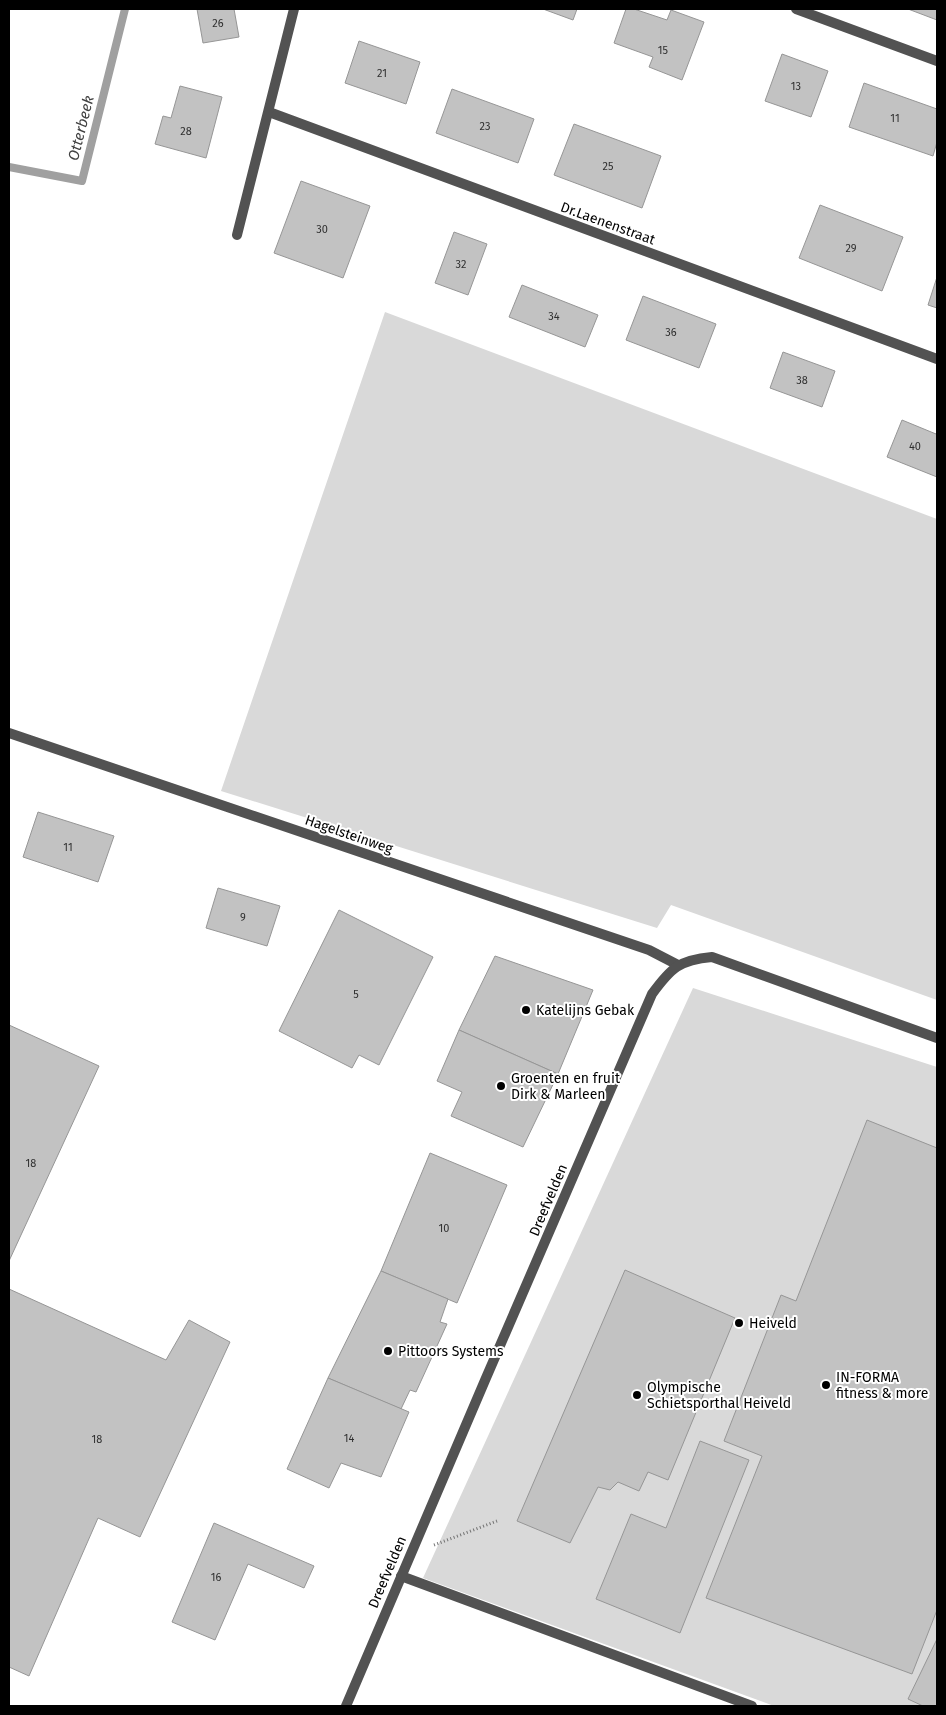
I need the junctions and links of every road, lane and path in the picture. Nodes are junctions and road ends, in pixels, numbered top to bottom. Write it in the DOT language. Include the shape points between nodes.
graph roads {
  1 [pos="294,9"];
  2 [pos="796,9"];
  3 [pos="937,61"];
  4 [pos="269,112"];
  5 [pos="237,235"];
  6 [pos="937,359"];
  7 [pos="9,733"];
  8 [pos="678,964"];
  9 [pos="937,1038"];
  10 [pos="497,1521"];
  11 [pos="409,1554"];
  12 [pos="401,1576"];
  13 [pos="346,1706"];
  14 [pos="752,1706"];
  1 -- 4 [label="street"];
  2 -- 3 [label="street"];
  4 -- 5 [label="street"];
  4 -- 6 [label="street, Dr.Laenenstraat"];
  7 -- 8 [label="street, Hagelsteinweg" via="640,947"];
  8 -- 9 [label="street" via="693,958 712,957"];
  8 -- 11 [label="street, Dreefvelden" via="652,994"];
  10 -- 11 [label="path"];
  11 -- 12 [label="street, Dreefvelden"];
  12 -- 13 [label="street, Dreefvelden"];
  12 -- 14 [label="street"];
}
